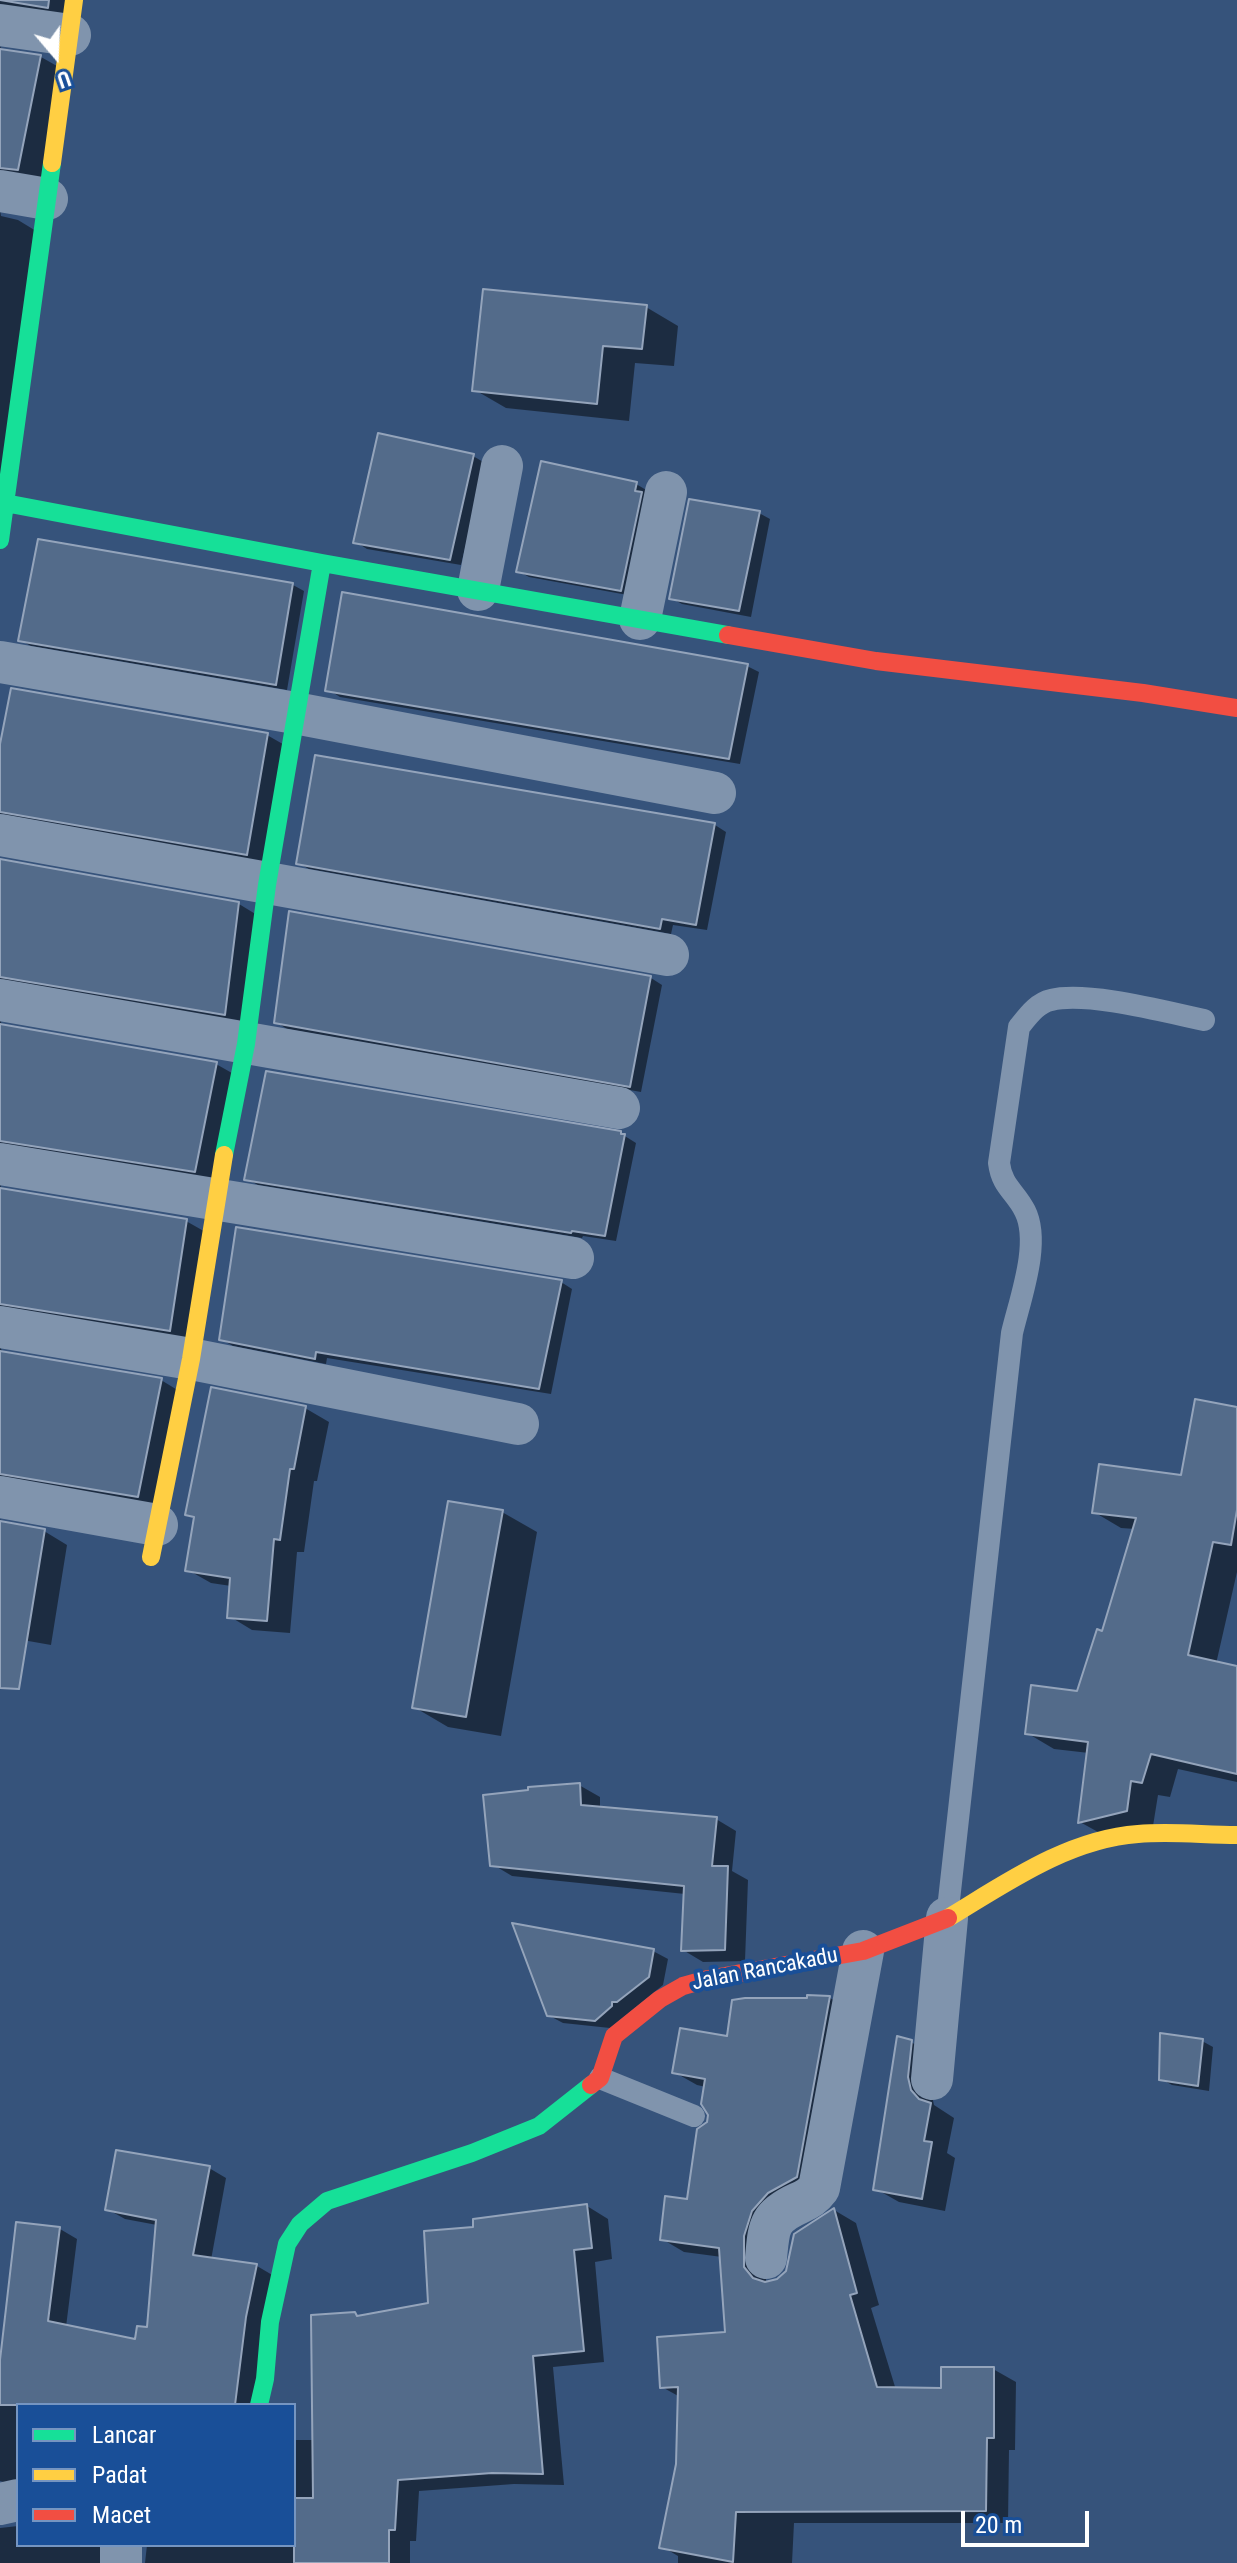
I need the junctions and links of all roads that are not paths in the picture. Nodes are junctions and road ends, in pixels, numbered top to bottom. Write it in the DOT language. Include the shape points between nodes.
graph roads {
  1 [pos="72,18"];
  2 [pos="0,25"];
  3 [pos="0,191"];
  4 [pos="47,199"];
  5 [pos="12,359"];
  6 [pos="502,466"];
  7 [pos="666,492"];
  8 [pos="5,503"];
  9 [pos="0,537"];
  10 [pos="322,563"];
  11 [pos="478,590"];
  12 [pos="640,619"];
  13 [pos="0,662"];
  14 [pos="1237,708"];
  15 [pos="295,713"];
  16 [pos="715,793"];
  17 [pos="0,835"];
  18 [pos="267,885"];
  19 [pos="668,955"];
  20 [pos="0,1000"];
  21 [pos="1204,1020"];
  22 [pos="246,1044"];
  23 [pos="619,1108"];
  24 [pos="0,1164"];
  25 [pos="215,1199"];
  26 [pos="573,1258"];
  27 [pos="0,1327"];
  28 [pos="191,1359"];
  29 [pos="518,1424"];
  30 [pos="0,1497"];
  31 [pos="154,1541"];
  32 [pos="1237,1835"];
  33 [pos="947,1918"];
  34 [pos="863,1951"];
  35 [pos="600,2078"];
  36 [pos="932,2079"];
  37 [pos="694,2116"];
  38 [pos="766,2258"];
  39 [pos="259,2403"];
  1 -- 2 [label="street"];
  1 -- 4 [label="street"];
  3 -- 4 [label="street"];
  4 -- 5 [label="street"];
  5 -- 8 [label="street"];
  6 -- 11 [label="street"];
  7 -- 12 [label="street"];
  8 -- 9 [label="street"];
  8 -- 10 [label="street"];
  10 -- 11 [label="street"];
  10 -- 15 [label="street"];
  11 -- 12 [label="street"];
  12 -- 14 [label="street" via="876,661"];
  13 -- 15 [label="street"];
  15 -- 16 [label="street"];
  15 -- 18 [label="street"];
  17 -- 18 [label="street"];
  18 -- 19 [label="street"];
  18 -- 22 [label="street"];
  20 -- 22 [label="street"];
  21 -- 33 [label="lane" via="1076,998 1050,1000 1032,1010 1019,1027 999,1163 1003,1183 1025,1210 1032,1241 1012,1333"];
  22 -- 23 [label="street"];
  22 -- 25 [label="street"];
  24 -- 25 [label="street"];
  25 -- 26 [label="street"];
  25 -- 28 [label="street"];
  27 -- 28 [label="street"];
  28 -- 29 [label="street"];
  28 -- 31 [label="street"];
  30 -- 31 [label="street"];
  32 -- 33 [label="street, Jalan Rancakadu" via="1137,1834 1099,1842 1032,1868"];
  33 -- 34 [label="street, Jalan Rancakadu"];
  33 -- 36 [label="street"];
  34 -- 35 [label="street, Jalan Rancakadu" via="683,1986 614,2036"];
  34 -- 38 [label="street" via="819,2188 812,2197 778,2213 768,2229"];
  35 -- 37 [label="lane"];
  35 -- 39 [label="street" via="539,2126 327,2201 300,2224 287,2244"];
}
